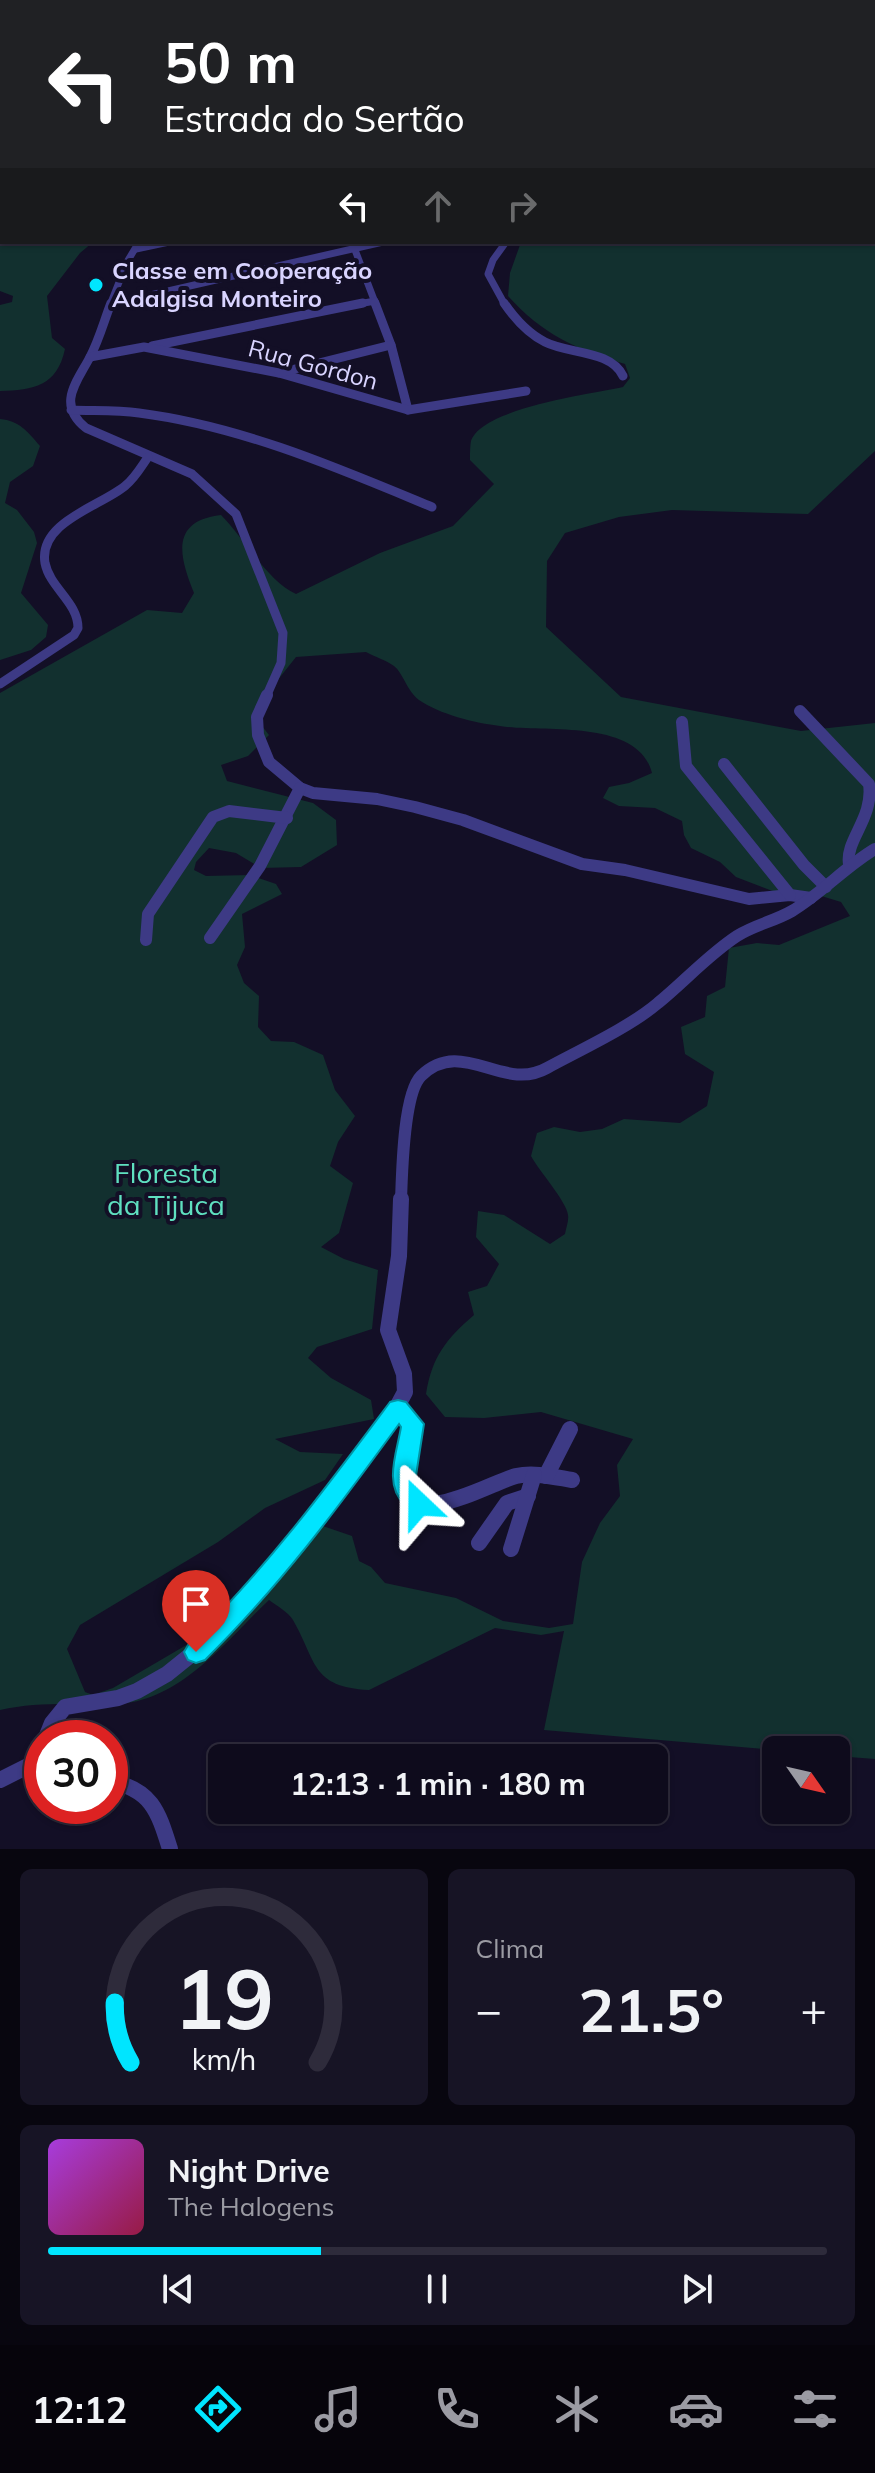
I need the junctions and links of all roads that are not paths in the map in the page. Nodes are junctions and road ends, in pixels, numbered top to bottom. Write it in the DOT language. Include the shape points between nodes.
graph roads {
  1 [pos="505,244"];
  2 [pos="138,245"];
  3 [pos="353,245"];
  4 [pos="375,301"];
  5 [pos="111,304"];
  6 [pos="391,345"];
  7 [pos="144,347"];
  8 [pos="90,357"];
  9 [pos="279,373"];
  10 [pos="623,376"];
  11 [pos="526,391"];
  12 [pos="71,410"];
  13 [pos="408,410"];
  14 [pos="148,457"];
  15 [pos="432,507"];
  16 [pos="0,684"];
  17 [pos="800,711"];
  18 [pos="682,722"];
  19 [pos="724,764"];
  20 [pos="300,788"];
  21 [pos="287,818"];
  22 [pos="875,849"];
  23 [pos="849,864"];
  24 [pos="826,887"];
  25 [pos="790,895"];
  26 [pos="811,898"];
  27 [pos="210,938"];
  28 [pos="146,940"];
  29 [pos="398,1408"];
  30 [pos="570,1429"];
  31 [pos="540,1476"];
  32 [pos="572,1480"];
  33 [pos="528,1496"];
  34 [pos="479,1543"];
  35 [pos="511,1549"];
  36 [pos="54,1720"];
  37 [pos="24,1768"];
  38 [pos="0,1780"];
  39 [pos="128,1784"];
  40 [pos="170,1849"];
  1 -- 10 [label="street" via="488,272 489,280 519,325 545,343 617,365"];
  2 -- 5 [label="street"];
  3 -- 4 [label="street"];
  3 -- 5 [label="street"];
  4 -- 6 [label="street"];
  4 -- 7 [label="street"];
  5 -- 8 [label="street"];
  6 -- 9 [label="street"];
  6 -- 13 [label="street"];
  7 -- 8 [label="street, Rua Gordon"];
  7 -- 9 [label="street, Rua Gordon"];
  8 -- 12 [label="street" via="73,383"];
  9 -- 13 [label="street, Rua Gordon"];
  11 -- 13 [label="street, Rua Gordon"];
  12 -- 14 [label="street" via="86,428"];
  12 -- 15 [label="street" via="142,413 220,429"];
  14 -- 16 [label="street" via="126,486 55,530 45,549 46,572 77,617 78,628"];
  14 -- 20 [label="street" via="201,480 236,514 247,535 283,633 281,663 257,717 258,735 269,762"];
  17 -- 23 [label="street" via="872,791 870,811 847,853"];
  18 -- 25 [label="street" via="686,766"];
  19 -- 24 [label="street"];
  20 -- 21 [label="street"];
  20 -- 25 [label="street" via="415,807 582,864 749,899"];
  21 -- 27 [label="street"];
  21 -- 28 [label="street" via="229,811 213,817 148,914"];
  22 -- 23 [label="street"];
  23 -- 24 [label="street"];
  24 -- 26 [label="street"];
  25 -- 26 [label="street"];
  26 -- 29 [label="street" via="740,934 655,1006 543,1071 517,1076 455,1059 418,1079 404,1135 399,1256 388,1330 404,1374 405,1392"];
  29 -- 31 [label="street" via="413,1424 403,1482 419,1504 441,1505 517,1475"];
  29 -- 36 [label="street" via="297,1544 196,1652 149,1686 118,1698 81,1699"];
  30 -- 31 [label="street"];
  31 -- 32 [label="street"];
  31 -- 33 [label="street"];
  33 -- 34 [label="street" via="507,1503"];
  33 -- 35 [label="street"];
  37 -- 38 [label="street"];
  39 -- 40 [label="street" via="145,1793 157,1811"];
}
